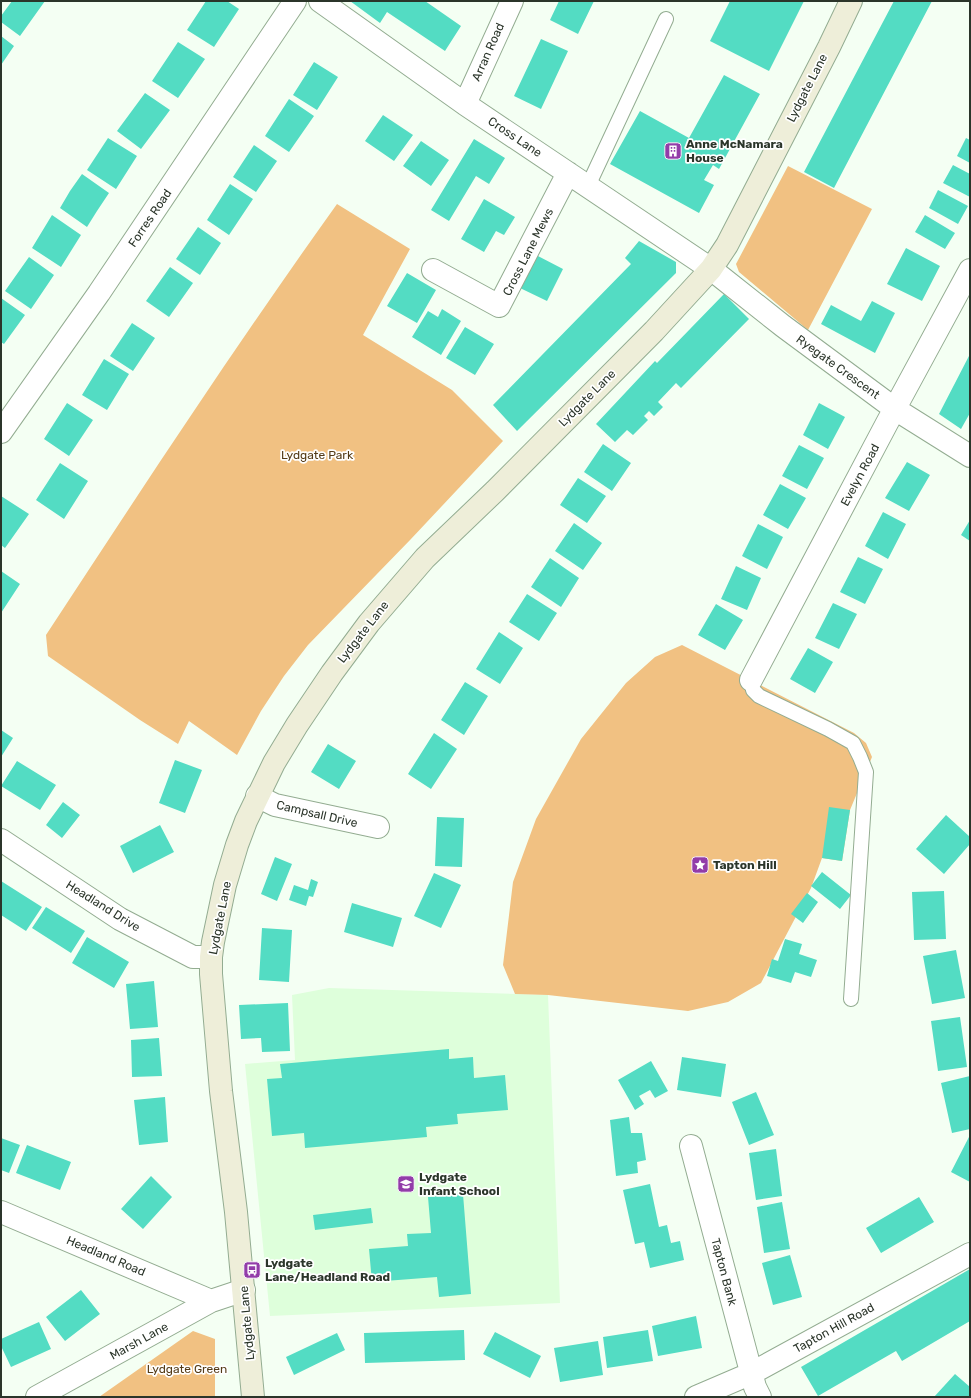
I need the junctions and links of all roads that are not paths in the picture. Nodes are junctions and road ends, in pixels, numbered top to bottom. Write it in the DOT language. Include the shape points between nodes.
graph roads {
  1 [pos="295,1"];
  2 [pos="320,1"];
  3 [pos="512,1"];
  4 [pos="851,1"];
  5 [pos="666,19"];
  6 [pos="465,104"];
  7 [pos="568,173"];
  8 [pos="588,186"];
  9 [pos="711,269"];
  10 [pos="433,270"];
  11 [pos="970,270"];
  12 [pos="895,409"];
  13 [pos="1,432"];
  14 [pos="970,456"];
  15 [pos="752,680"];
  16 [pos="257,796"];
  17 [pos="378,827"];
  18 [pos="1,840"];
  19 [pos="212,957"];
  20 [pos="851,999"];
  21 [pos="691,1146"];
  22 [pos="1,1212"];
  23 [pos="970,1254"];
  24 [pos="244,1290"];
  25 [pos="211,1301"];
  26 [pos="752,1373"];
  27 [pos="37,1397"];
  28 [pos="253,1397"];
  29 [pos="696,1397"];
  30 [pos="760,1397"];
  1 -- 13 [label="street, Forres Road" via="103,287"];
  2 -- 6 [label="street, Cross Lane"];
  3 -- 6 [label="street, Arran Road"];
  4 -- 9 [label="street, Lydgate Lane" via="726,245"];
  5 -- 8 [label="lane"];
  6 -- 7 [label="street, Cross Lane"];
  7 -- 8 [label="street, Cross Lane"];
  7 -- 10 [label="street, Cross Lane Mews" via="500,306"];
  8 -- 9 [label="street, Cross Lane"];
  9 -- 12 [label="street, Ryegate Crescent"];
  9 -- 16 [label="street, Lydgate Lane" via="654,331 425,558 398,588 332,673 297,725"];
  11 -- 12 [label="street, Evelyn Road"];
  12 -- 14 [label="street, Ryegate Crescent"];
  12 -- 15 [label="street, Evelyn Road"];
  15 -- 20 [label="lane" via="753,690 759,696 828,729 852,744 866,772"];
  16 -- 17 [label="street, Campsall Drive" via="275,805"];
  16 -- 19 [label="street, Lydgate Lane" via="237,845 225,885"];
  18 -- 19 [label="street, Headland Drive" via="120,919 193,957"];
  19 -- 24 [label="street, Lydgate Lane" via="221,1091"];
  21 -- 26 [label="street, Tapton Bank"];
  22 -- 25 [label="street, Headland Road"];
  23 -- 26 [label="street, Tapton Hill Road"];
  24 -- 25 [label="street, Marsh Lane"];
  24 -- 28 [label="street, Lydgate Lane"];
  25 -- 27 [label="street, Marsh Lane"];
  26 -- 29 [label="street, Tapton Hill Road"];
  26 -- 30 [label="street, Tapton Bank"];
}
